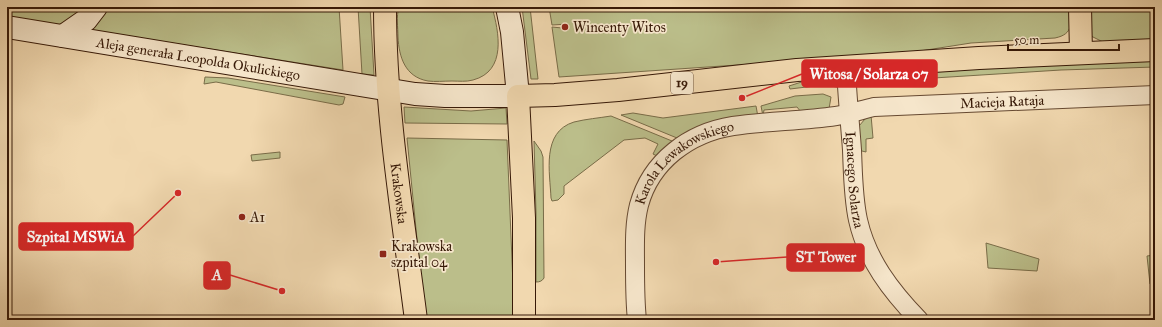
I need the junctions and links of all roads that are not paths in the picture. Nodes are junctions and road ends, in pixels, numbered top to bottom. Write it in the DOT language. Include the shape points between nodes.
graph roads {
  1 [pos="96,7"];
  2 [pos="385,7"];
  3 [pos="507,7"];
  4 [pos="1080,7"];
  5 [pos="7,27"];
  6 [pos="63,36"];
  7 [pos="1155,50"];
  8 [pos="1081,53"];
  9 [pos="846,68"];
  10 [pos="389,91"];
  11 [pos="1155,95"];
  12 [pos="518,96"];
  13 [pos="849,114"];
  14 [pos="416,320"];
  15 [pos="524,320"];
  16 [pos="637,320"];
  17 [pos="919,320"];
  1 -- 6 [label="main road" via="86,20"];
  2 -- 10 [label="main road, Krakowska"];
  3 -- 12 [label="main road"];
  4 -- 8 [label="main road"];
  5 -- 6 [label="main road, Aleja generała Leopolda Okulickiego"];
  6 -- 10 [label="main road, Aleja generała Leopolda Okulickiego"];
  7 -- 8 [label="main road, 19"];
  8 -- 9 [label="main road, 19"];
  9 -- 12 [label="main road, 19" via="797,70 618,90"];
  9 -- 13 [label="street, Ignacego Solarza"];
  10 -- 12 [label="main road, Aleja generała Leopolda Okulickiego" via="445,96"];
  10 -- 14 [label="main road, Krakowska"];
  11 -- 13 [label="street, Macieja Rataja" via="874,107"];
  12 -- 15 [label="main road" via="524,218"];
  13 -- 16 [label="street, Karola Lewakowskiego" via="721,128 691,139 665,159 646,186 636,219"];
  13 -- 17 [label="street, Ignacego Solarza" via="855,202 864,241 883,279"];
}
